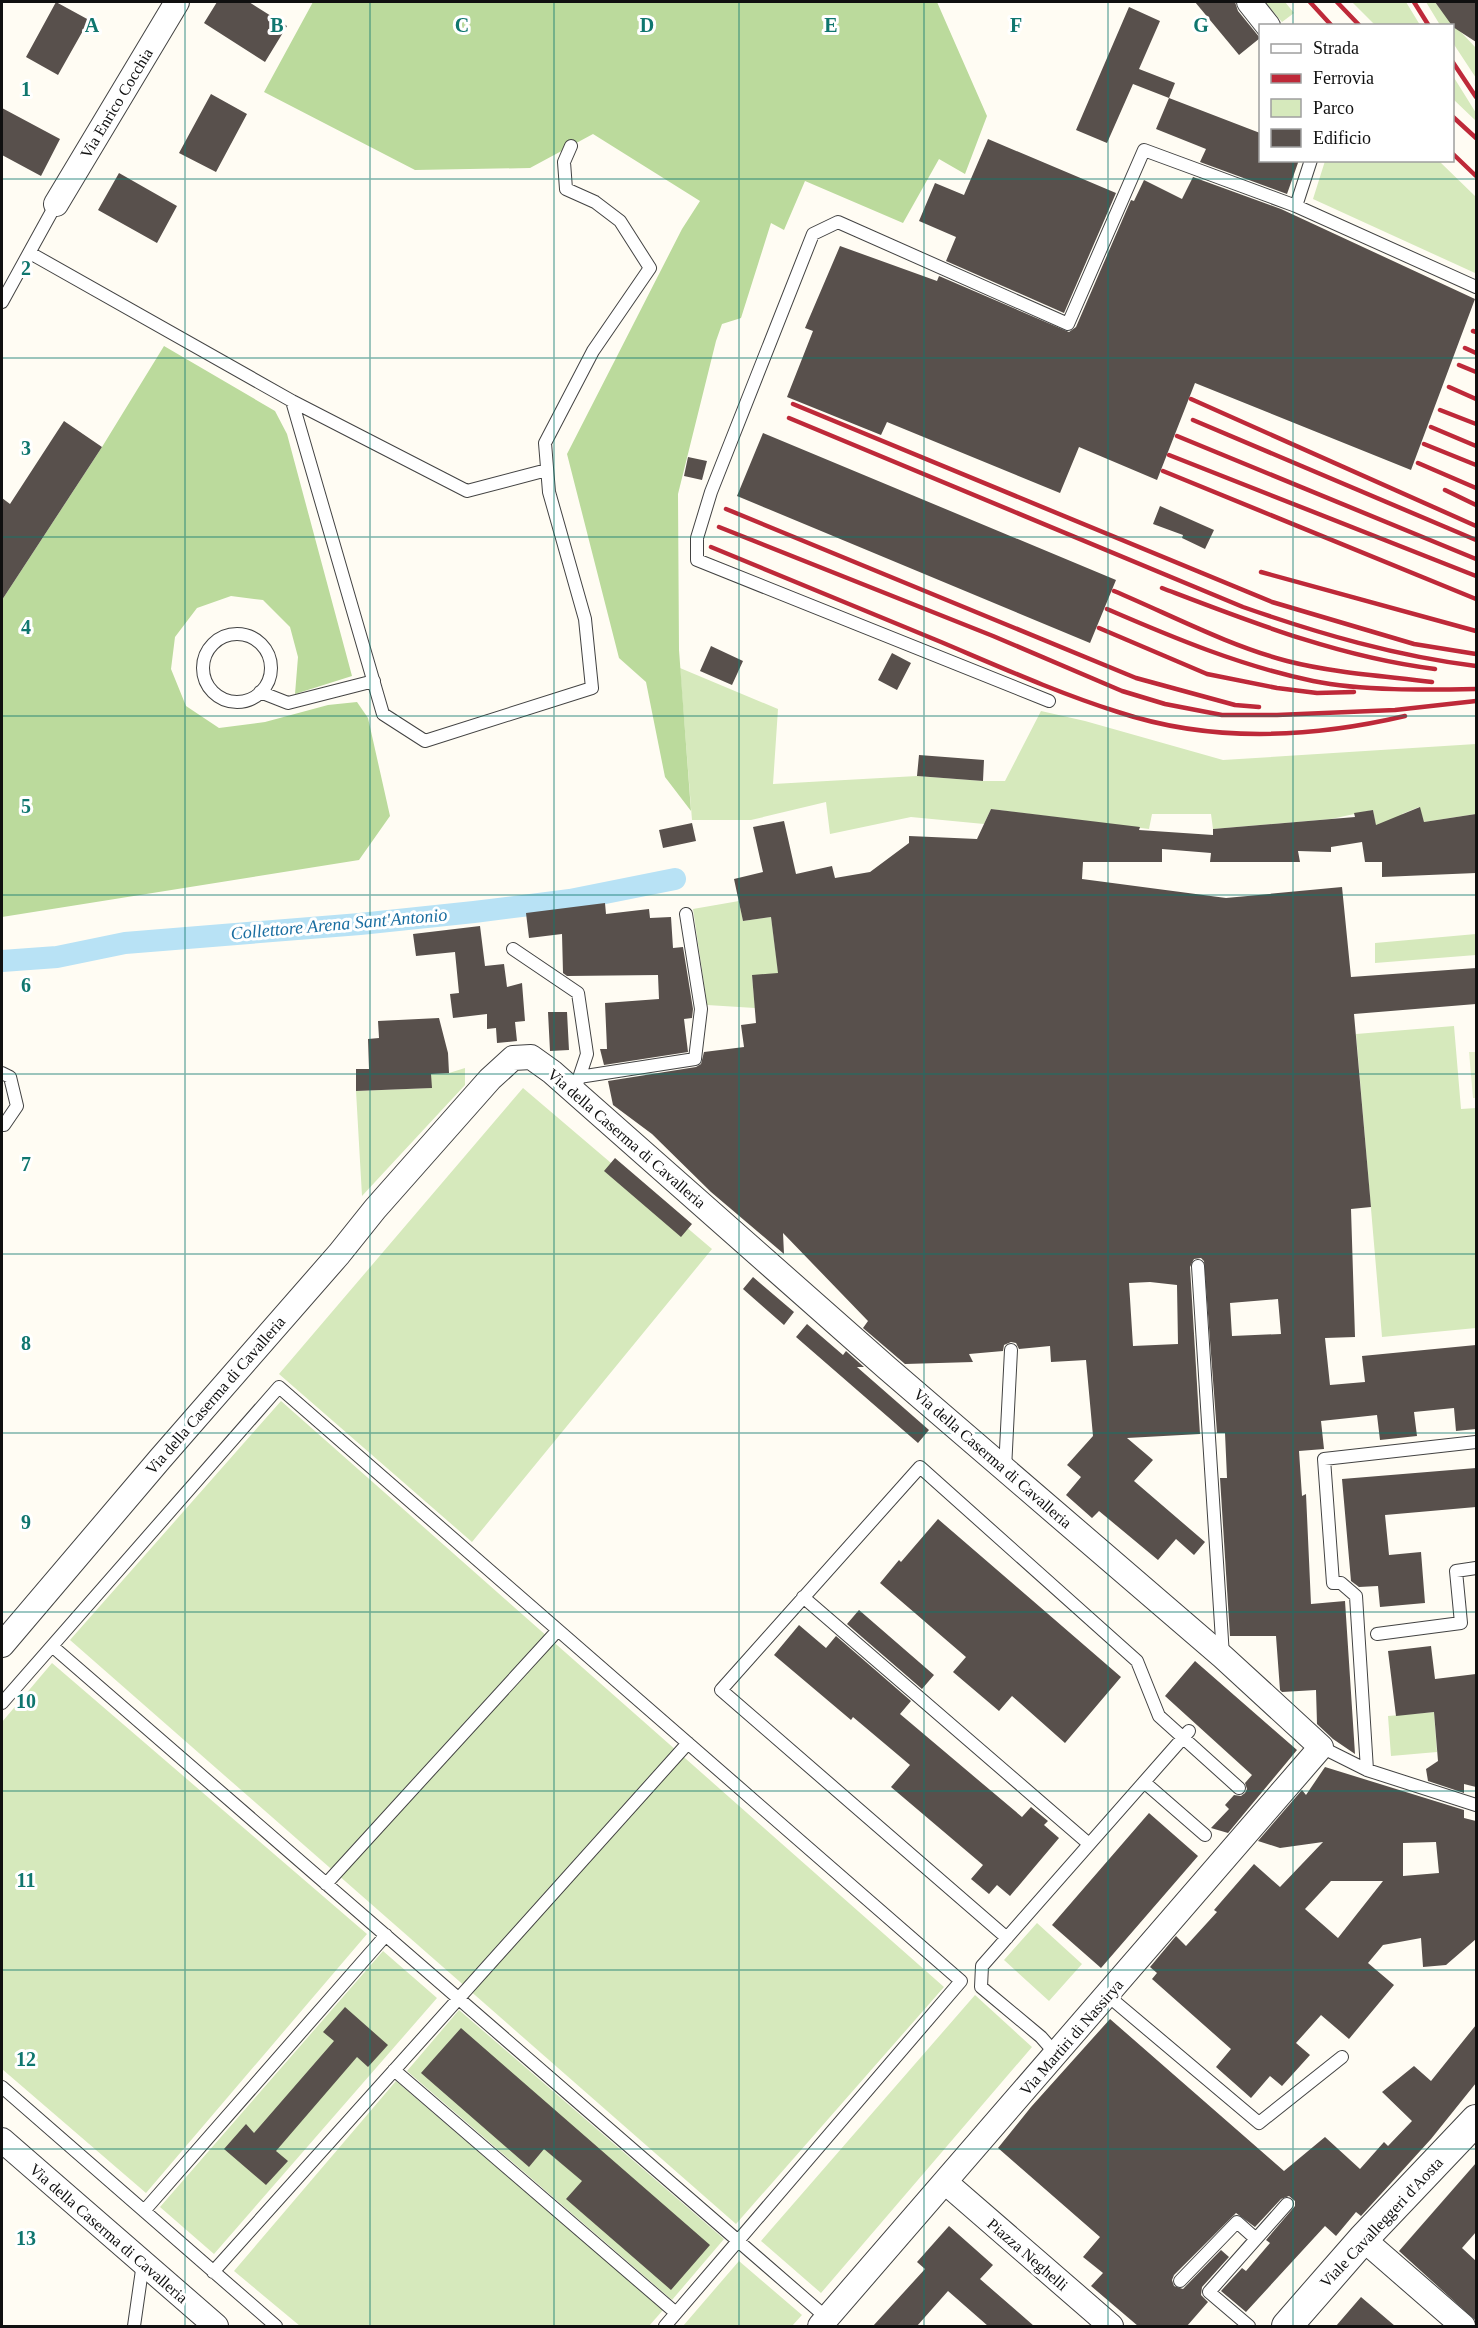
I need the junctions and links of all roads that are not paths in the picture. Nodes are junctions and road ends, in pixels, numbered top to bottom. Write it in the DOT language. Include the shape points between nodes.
graph roads {
  1 [pos="177,2"];
  2 [pos="1249,2"];
  3 [pos="1266,24"];
  4 [pos="571,146"];
  5 [pos="1310,162"];
  6 [pos="56,204"];
  7 [pos="1296,206"];
  8 [pos="30,254"];
  9 [pos="1476,287"];
  10 [pos="2,302"];
  11 [pos="292,401"];
  12 [pos="547,470"];
  13 [pos="374,681"];
  14 [pos="260,692"];
  15 [pos="1049,701"];
  16 [pos="686,914"];
  17 [pos="513,949"];
  18 [pos="2,1073"];
  19 [pos="577,1084"];
  20 [pos="2,1125"];
  21 [pos="1198,1266"];
  22 [pos="1011,1350"];
  23 [pos="1476,1442"];
  24 [pos="1005,1469"];
  25 [pos="1476,1568"];
  26 [pos="803,1598"];
  27 [pos="558,1630"];
  28 [pos="1377,1634"];
  29 [pos="2,1645"];
  30 [pos="52,1646"];
  31 [pos="1223,1657"];
  32 [pos="2,1703"];
  33 [pos="1186,1734"];
  34 [pos="688,1743"];
  35 [pos="1321,1747"];
  36 [pos="1367,1770"];
  37 [pos="1144,1782"];
  38 [pos="1239,1788"];
  39 [pos="1476,1805"];
  40 [pos="1205,1835"];
  41 [pos="1089,1844"];
  42 [pos="327,1884"];
  43 [pos="386,1935"];
  44 [pos="1007,1938"];
  45 [pos="1107,1995"];
  46 [pos="458,1998"];
  47 [pos="1056,2054"];
  48 [pos="1342,2056"];
  49 [pos="394,2070"];
  50 [pos="2,2088"];
  51 [pos="1476,2120"];
  52 [pos="2,2140"];
  53 [pos="945,2182"];
  54 [pos="1287,2204"];
  55 [pos="144,2211"];
  56 [pos="1256,2239"];
  57 [pos="1363,2239"];
  58 [pos="737,2240"];
  59 [pos="143,2262"];
  60 [pos="213,2272"];
  61 [pos="1180,2281"];
  62 [pos="676,2313"];
  63 [pos="824,2322"];
  64 [pos="134,2326"];
  65 [pos="216,2326"];
  66 [pos="276,2326"];
  67 [pos="664,2326"];
  68 [pos="1111,2326"];
  69 [pos="1249,2326"];
  70 [pos="1287,2326"];
  71 [pos="1463,2326"];
  1 -- 6 [label="street, Via Enrico Cocchia"];
  2 -- 3 [label="street"];
  4 -- 12 [label="lane" via="564,162 566,189 595,202 620,221 650,268 593,351 545,443"];
  5 -- 7 [label="lane"];
  6 -- 8 [label="lane"];
  7 -- 9 [label="lane"];
  7 -- 15 [label="lane" via="1144,150 1068,324 838,222 813,234 711,492 697,538 696,560"];
  8 -- 10 [label="lane"];
  8 -- 11 [label="lane"];
  11 -- 12 [label="lane" via="467,491"];
  11 -- 13 [label="lane"];
  12 -- 13 [label="lane" via="549,492 585,619 592,688 425,741 384,714"];
  13 -- 14 [label="lane" via="288,703"];
  14 -- 14 [label="lane" via="270,674 267,652 260,643 234,633 222,636 210,646 204,676 208,687 227,700 250,699"];
  16 -- 19 [label="lane" via="701,1009 695,1059"];
  17 -- 19 [label="lane" via="578,993 587,1054"];
  18 -- 20 [label="lane" via="10,1077 17,1106"];
  19 -- 24 [label="street, Via della Caserma di Cavalleria" via="887,1368"];
  19 -- 29 [label="street, Via della Caserma di Cavalleria" via="531,1058 513,1058 490,1079"];
  21 -- 31 [label="lane"];
  22 -- 24 [label="lane"];
  23 -- 36 [label="lane" via="1324,1459 1333,1583 1341,1583 1356,1596"];
  24 -- 31 [label="street, Via della Caserma di Cavalleria"];
  25 -- 28 [label="lane" via="1456,1571 1461,1623"];
  26 -- 33 [label="lane" via="920,1467 1137,1661 1159,1716"];
  26 -- 41 [label="lane"];
  26 -- 44 [label="lane" via="721,1690"];
  27 -- 30 [label="lane" via="279,1387"];
  27 -- 34 [label="lane"];
  27 -- 42 [label="lane"];
  30 -- 32 [label="lane"];
  30 -- 42 [label="lane"];
  31 -- 35 [label="street, Via della Caserma di Cavalleria"];
  33 -- 37 [label="lane"];
  33 -- 38 [label="lane"];
  34 -- 46 [label="lane"];
  34 -- 58 [label="lane" via="961,1981"];
  35 -- 36 [label="lane"];
  35 -- 45 [label="street, Via Martiri di Nassirya"];
  36 -- 39 [label="lane"];
  37 -- 40 [label="lane"];
  37 -- 41 [label="lane"];
  41 -- 44 [label="lane"];
  42 -- 43 [label="lane"];
  43 -- 46 [label="lane"];
  43 -- 55 [label="lane"];
  44 -- 47 [label="lane" via="982,1966 981,1988"];
  45 -- 47 [label="street, Via Martiri di Nassirya"];
  45 -- 48 [label="lane" via="1259,2122"];
  46 -- 49 [label="lane"];
  46 -- 58 [label="lane"];
  47 -- 53 [label="street, Via Martiri di Nassirya"];
  49 -- 60 [label="lane"];
  49 -- 62 [label="lane"];
  50 -- 55 [label="lane"];
  51 -- 57 [label="street, Viale Cavalleggeri d'Aosta"];
  52 -- 59 [label="street, Via della Caserma di Cavalleria"];
  53 -- 63 [label="street, Via Martiri di Nassirya"];
  53 -- 68 [label="street, Piazza Neghelli"];
  54 -- 56 [label="lane"];
  55 -- 60 [label="lane"];
  56 -- 61 [label="lane" via="1237,2222"];
  56 -- 69 [label="lane" via="1209,2292"];
  57 -- 70 [label="street, Viale Cavalleggeri d'Aosta"];
  57 -- 71 [label="street"];
  58 -- 62 [label="lane"];
  58 -- 63 [label="lane"];
  59 -- 64 [label="lane"];
  59 -- 65 [label="street, Via della Caserma di Cavalleria"];
  60 -- 66 [label="lane"];
  62 -- 67 [label="lane"];
}
